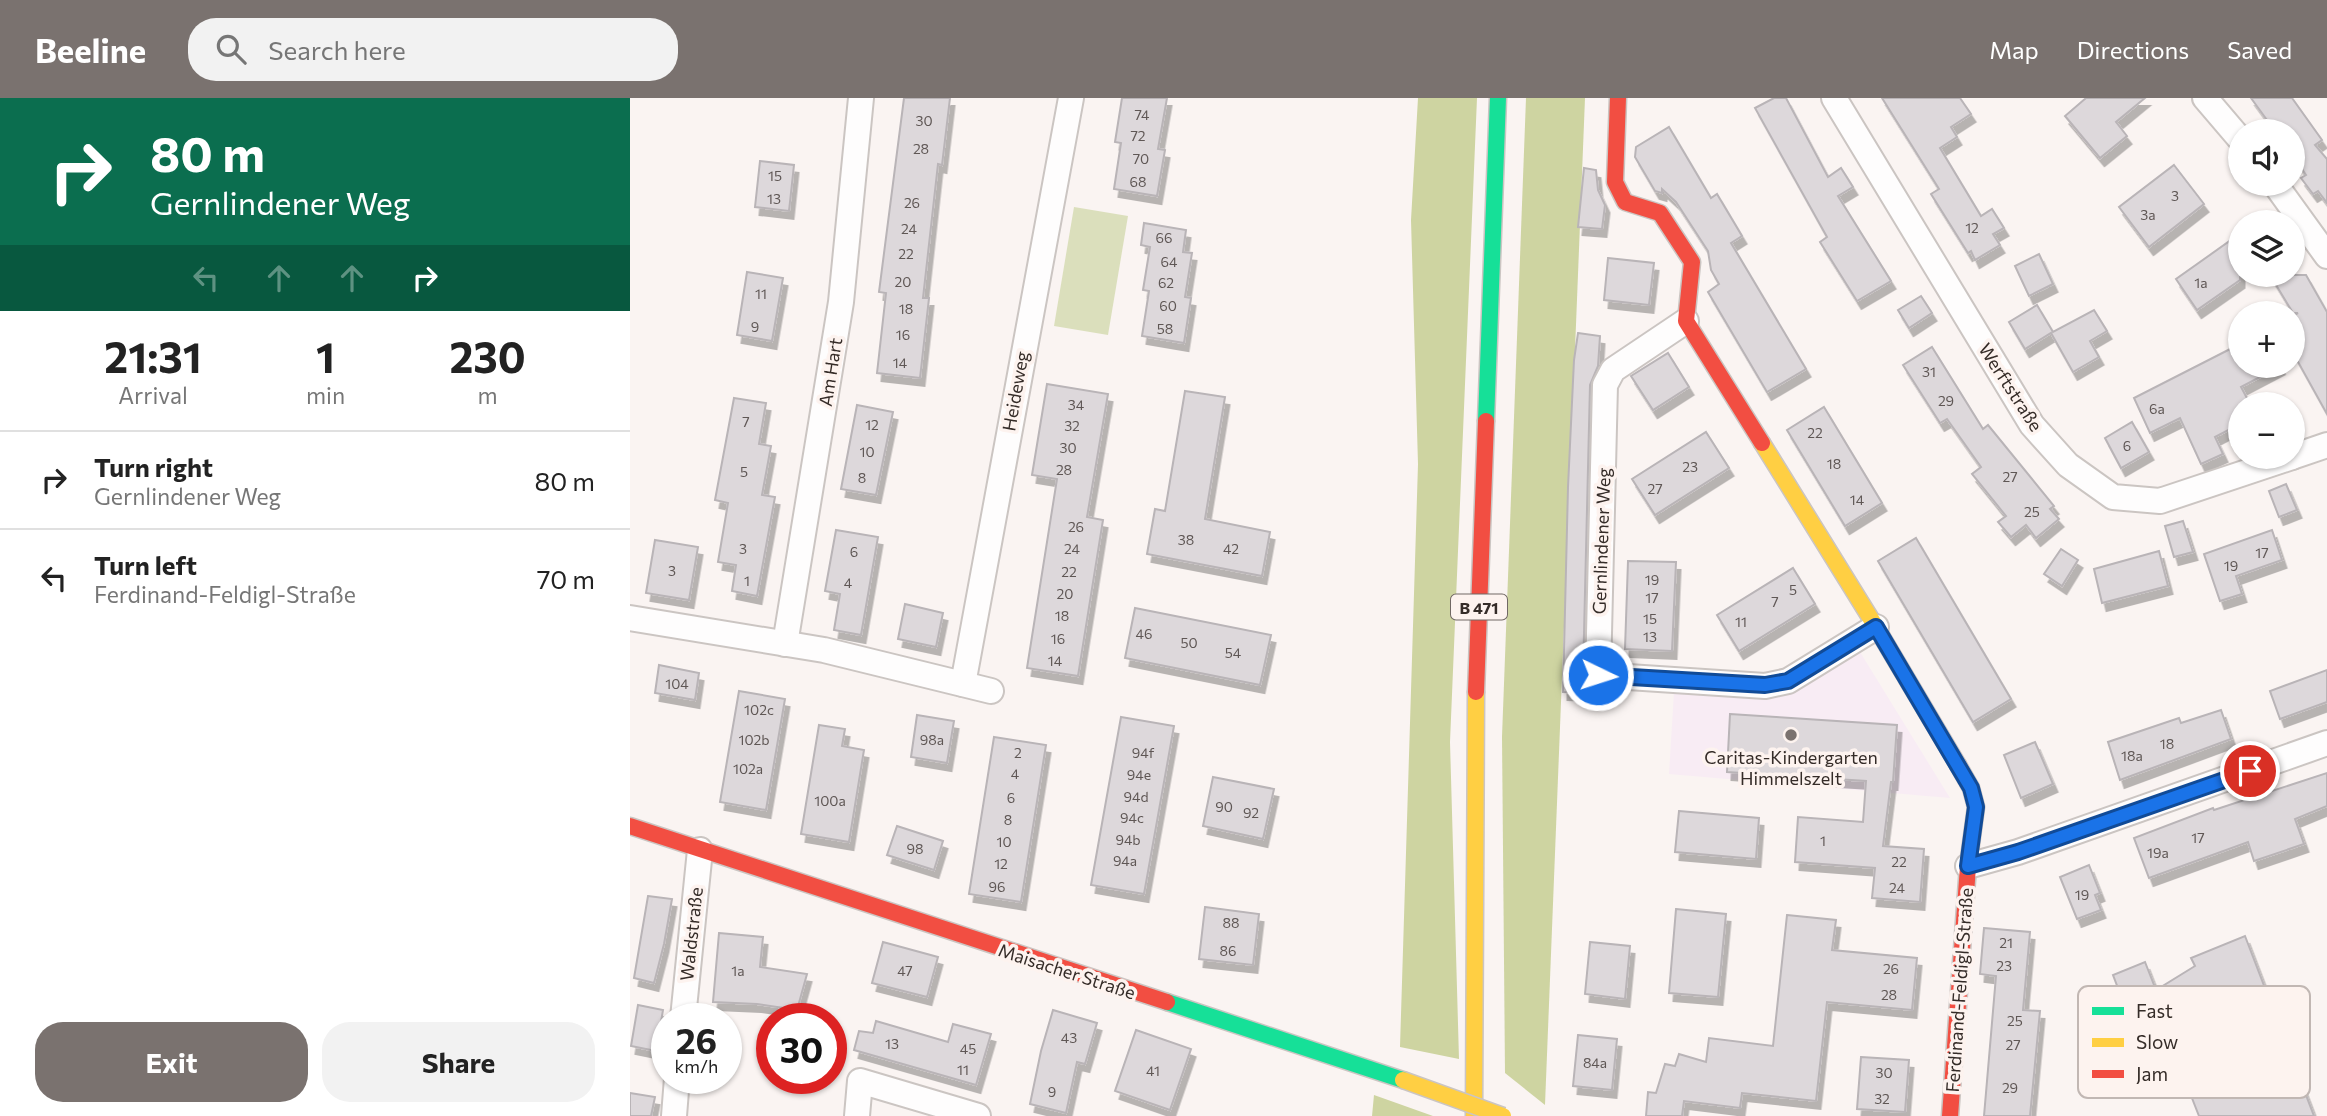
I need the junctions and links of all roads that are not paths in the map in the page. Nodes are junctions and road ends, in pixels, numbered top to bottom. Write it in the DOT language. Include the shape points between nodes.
graph roads {
  1 [pos="861,98"];
  2 [pos="1070,98"];
  3 [pos="1498,98"];
  4 [pos="1618,98"];
  5 [pos="1834,98"];
  6 [pos="2205,98"];
  7 [pos="2228,125"];
  8 [pos="2284,196"];
  9 [pos="2327,256"];
  10 [pos="1686,321"];
  11 [pos="2327,445"];
  12 [pos="2305,453"];
  13 [pos="2256,469"];
  14 [pos="630,618"];
  15 [pos="1876,627"];
  16 [pos="785,643"];
  17 [pos="963,684"];
  18 [pos="991,691"];
  19 [pos="2327,743"];
  20 [pos="630,826"];
  21 [pos="700,850"];
  22 [pos="1968,866"];
  23 [pos="685,1003"];
  24 [pos="676,1094"];
  25 [pos="674,1116"];
  26 [pos="857,1116"];
  27 [pos="978,1116"];
  28 [pos="1474,1116"];
  29 [pos="1503,1116"];
  30 [pos="1950,1116"];
  1 -- 16 [label="street, Am Hart" via="841,302"];
  2 -- 17 [label="street, Heideweg"];
  3 -- 28 [label="main road, B 471" via="1474,740"];
  4 -- 10 [label="main road" via="1615,183 1625,202 1660,213 1692,262"];
  5 -- 13 [label="street, Werftstraße" via="2032,425 2068,465 2113,497 2160,501"];
  6 -- 7 [label="street"];
  8 -- 9 [label="street"];
  10 -- 15 [label="main road"];
  10 -- 15 [label="street, Gernlindener Weg" via="1613,370 1605,385 1598,675 1765,685 1788,681"];
  11 -- 12 [label="street, Werftstraße"];
  14 -- 16 [label="street"];
  15 -- 22 [label="main road" via="1971,788 1976,807"];
  16 -- 17 [label="street"];
  17 -- 18 [label="street"];
  19 -- 22 [label="street, Ferdinand-Feldigl-Straße"];
  20 -- 21 [label="main road, Maisacher Straße"];
  21 -- 23 [label="street, Waldstraße"];
  21 -- 29 [label="main road, Maisacher Straße, bridge"];
  22 -- 30 [label="main road, Ferdinand-Feldigl-Straße"];
  24 -- 25 [label="street"];
  26 -- 27 [label="street" via="860,1081"];
}
